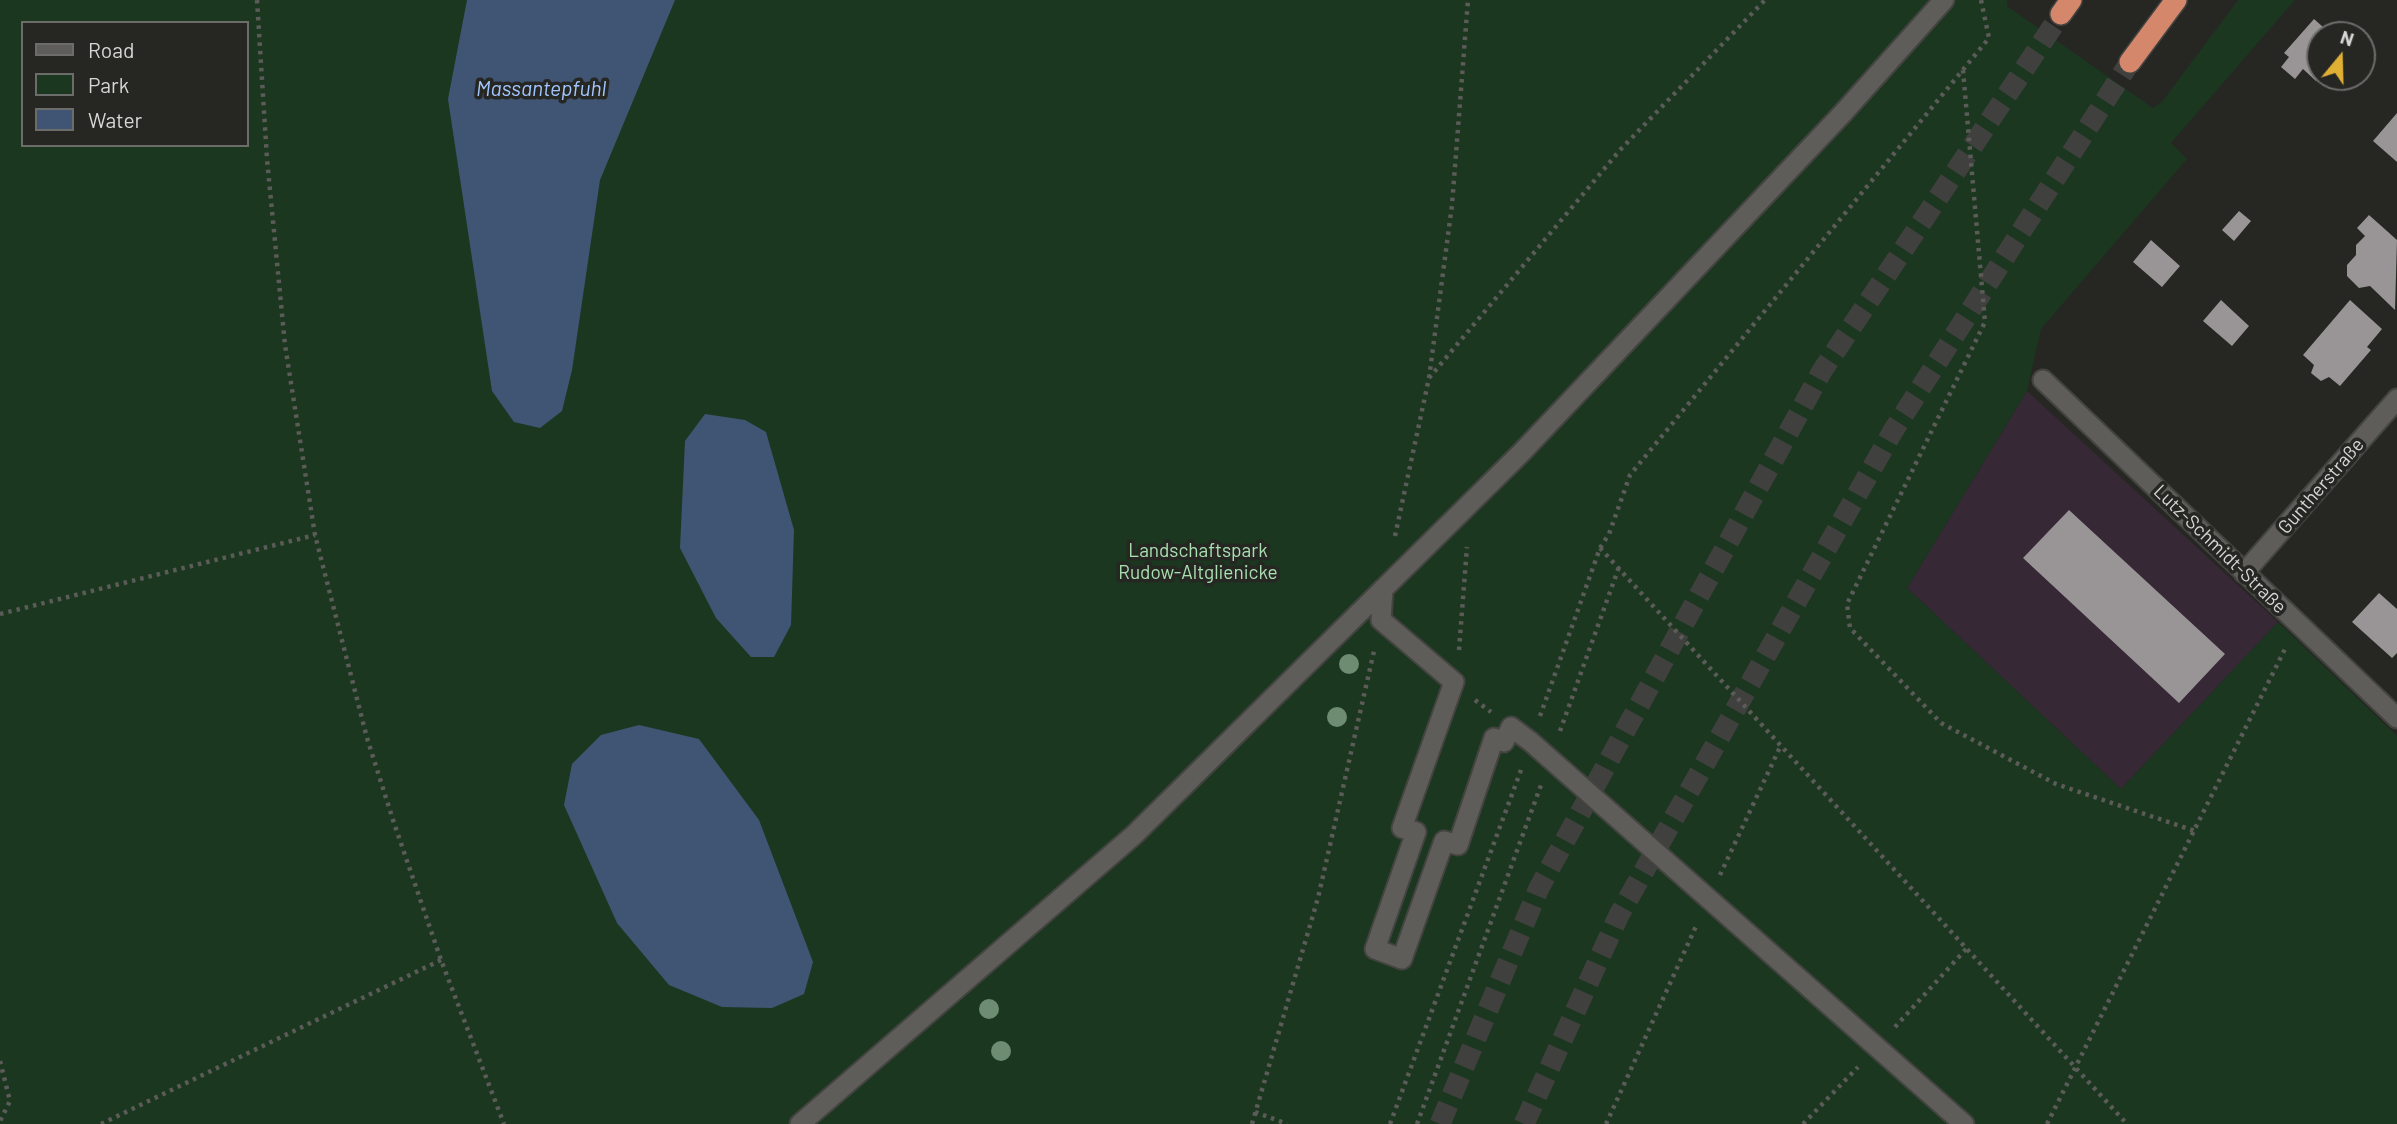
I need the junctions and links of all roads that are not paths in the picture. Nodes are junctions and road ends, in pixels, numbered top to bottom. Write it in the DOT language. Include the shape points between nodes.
graph roads {
  1 [pos="1944,0"];
  2 [pos="2176,0"];
  3 [pos="2130,62"];
  4 [pos="2043,380"];
  5 [pos="2397,400"];
  6 [pos="2244,573"];
  7 [pos="1383,589"];
  8 [pos="2397,718"];
  9 [pos="800,1124"];
  10 [pos="1964,1124"];
  1 -- 7 [label="street" via="1843,113"];
  2 -- 3 [label="highway"];
  4 -- 6 [label="street, Lutz-Schmidt-Straße"];
  5 -- 6 [label="street, Guntherstraße"];
  6 -- 8 [label="street, Lutz-Schmidt-Straße"];
  7 -- 9 [label="street" via="1124,843"];
  7 -- 10 [label="street" via="1381,621 1454,682 1402,828 1416,832 1375,948 1402,959 1444,841 1458,845 1494,738 1504,742 1511,727"];
}
